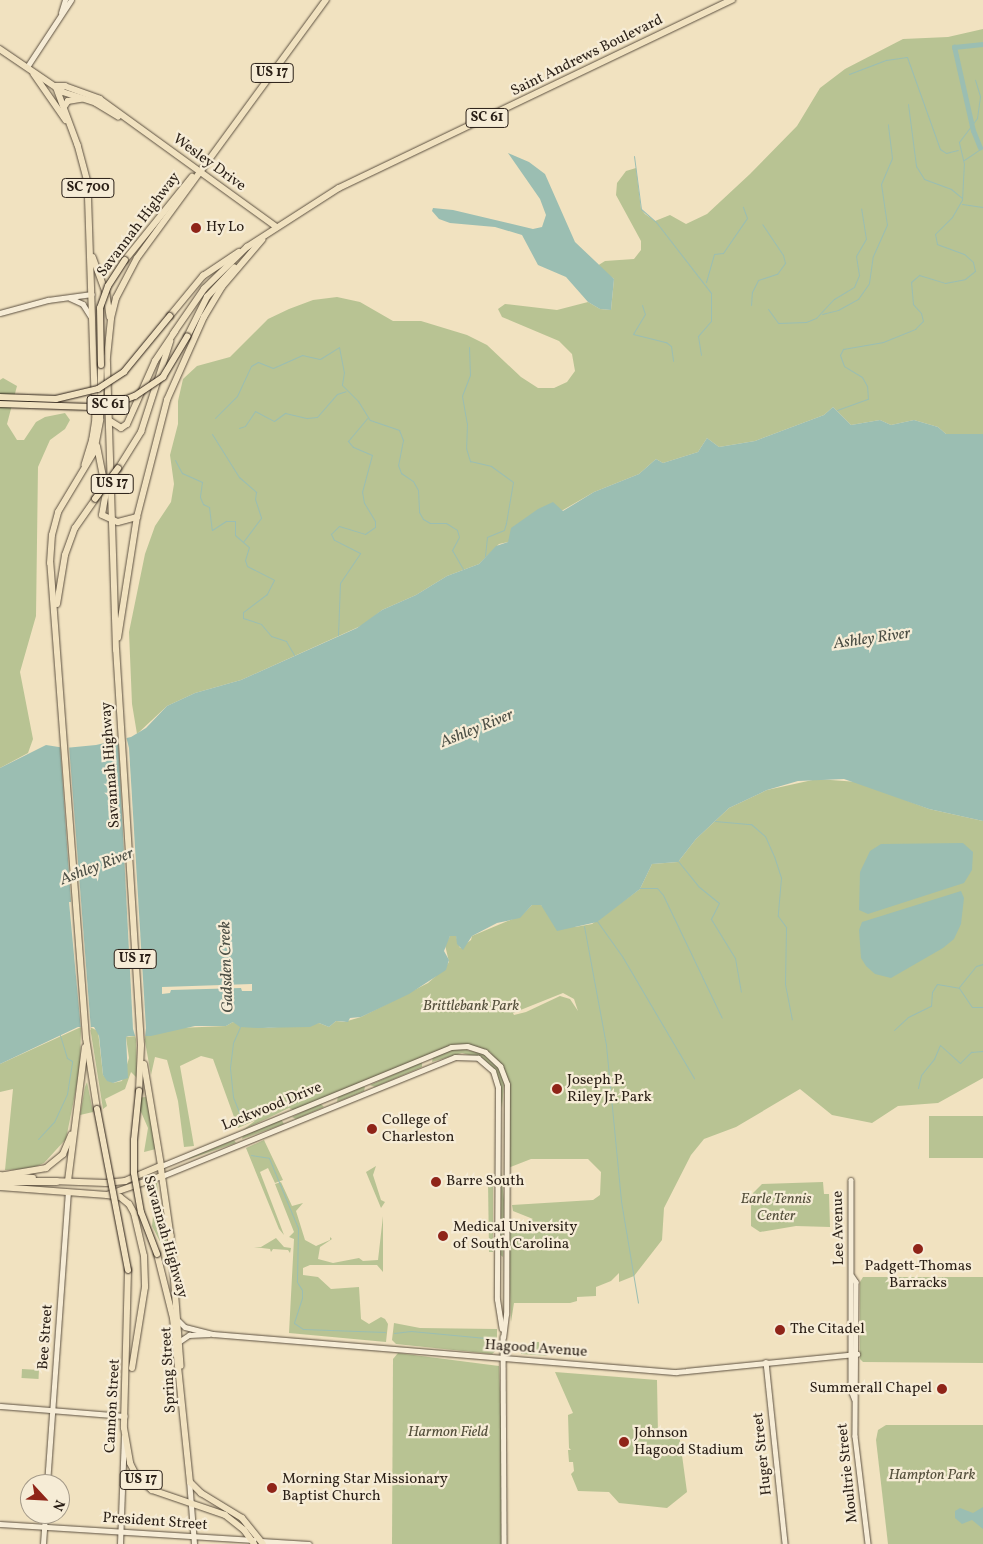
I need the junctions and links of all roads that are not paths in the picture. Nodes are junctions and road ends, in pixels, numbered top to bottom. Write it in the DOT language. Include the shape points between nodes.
graph roads {
  1 [pos="65,0"];
  2 [pos="71,0"];
  3 [pos="326,0"];
  4 [pos="732,0"];
  5 [pos="61,14"];
  6 [pos="0,49"];
  7 [pos="30,69"];
  8 [pos="56,86"];
  9 [pos="86,99"];
  10 [pos="64,107"];
  11 [pos="127,120"];
  12 [pos="72,128"];
  13 [pos="198,171"];
  14 [pos="277,227"];
  15 [pos="268,233"];
  16 [pos="247,247"];
  17 [pos="91,250"];
  18 [pos="247,256"];
  19 [pos="92,294"];
  20 [pos="66,297"];
  21 [pos="108,300"];
  22 [pos="0,313"];
  23 [pos="111,318"];
  24 [pos="92,322"];
  25 [pos="175,331"];
  26 [pos="0,396"];
  27 [pos="0,404"];
  28 [pos="110,421"];
  29 [pos="97,437"];
  30 [pos="81,476"];
  31 [pos="96,499"];
  32 [pos="137,517"];
  33 [pos="113,521"];
  34 [pos="57,634"];
  35 [pos="116,650"];
  36 [pos="86,1036"];
  37 [pos="141,1045"];
  38 [pos="426,1057"];
  39 [pos="429,1067"];
  40 [pos="367,1082"];
  41 [pos="370,1091"];
  42 [pos="329,1097"];
  43 [pos="332,1106"];
  44 [pos="498,1110"];
  45 [pos="506,1111"];
  46 [pos="287,1114"];
  47 [pos="76,1117"];
  48 [pos="291,1123"];
  49 [pos="237,1134"];
  50 [pos="241,1143"];
  51 [pos="184,1157"];
  52 [pos="506,1159"];
  53 [pos="498,1164"];
  54 [pos="187,1165"];
  55 [pos="161,1166"];
  56 [pos="162,1176"];
  57 [pos="2,1177"];
  58 [pos="851,1180"];
  59 [pos="56,1181"];
  60 [pos="68,1182"];
  61 [pos="0,1187"];
  62 [pos="19,1188"];
  63 [pos="68,1193"];
  64 [pos="107,1195"];
  65 [pos="506,1263"];
  66 [pos="497,1264"];
  67 [pos="128,1270"];
  68 [pos="852,1276"];
  69 [pos="179,1322"];
  70 [pos="213,1334"];
  71 [pos="502,1337"];
  72 [pos="180,1341"];
  73 [pos="854,1354"];
  74 [pos="504,1360"];
  75 [pos="766,1362"];
  76 [pos="181,1377"];
  77 [pos="127,1386"];
  78 [pos="0,1406"];
  79 [pos="53,1409"];
  80 [pos="125,1416"];
  81 [pos="124,1428"];
  82 [pos="49,1474"];
  83 [pos="188,1477"];
  84 [pos="190,1503"];
  85 [pos="0,1524"];
  86 [pos="44,1524"];
  87 [pos="44,1527"];
  88 [pos="120,1532"];
  89 [pos="193,1537"];
  90 [pos="253,1542"];
  91 [pos="262,1542"];
  92 [pos="43,1544"];
  93 [pos="120,1544"];
  94 [pos="194,1544"];
  95 [pos="309,1544"];
  96 [pos="504,1544"];
  97 [pos="785,1544"];
  98 [pos="868,1544"];
  1 -- 5 [label="street"];
  2 -- 5 [label="street"];
  3 -- 13 [label="highway, Savannah Highway / US 17"];
  4 -- 14 [label="main road, Saint Andrews Boulevard / SC 61" via="339,188"];
  5 -- 7 [label="street"];
  6 -- 7 [label="main road"];
  7 -- 8 [label="main road"];
  7 -- 12 [label="main road, SC 700"];
  8 -- 9 [label="main road, Wesley Drive"];
  8 -- 10 [label="main road, SC 700"];
  8 -- 11 [label="main road, Wesley Drive" via="65,86 100,99"];
  9 -- 10 [label="main road" via="68,101"];
  9 -- 11 [label="main road, Wesley Drive"];
  10 -- 12 [label="main road, SC 700"];
  11 -- 13 [label="main road, Wesley Drive"];
  12 -- 17 [label="main road, SC 700" via="88,182"];
  13 -- 14 [label="main road, Wesley Drive"];
  13 -- 23 [label="highway, Savannah Highway / US 17" via="128,273"];
  13 -- 29 [label="highway, Savannah Highway / US 17, bridge" via="125,260 108,286 100,308"];
  14 -- 15 [label="main road, Saint Andrews Boulevard / SC 61"];
  15 -- 16 [label="main road, Saint Andrews Boulevard / SC 61"];
  15 -- 18 [label="main road, Saint Andrews Boulevard / SC 61"];
  16 -- 25 [label="main road, Saint Andrews Boulevard" via="204,289"];
  16 -- 26 [label="main road, SC 61, bridge" via="203,276 128,368 98,389 56,399"];
  17 -- 19 [label="main road, SC 700"];
  17 -- 21 [label="main road, SC 700"];
  18 -- 27 [label="main road, SC 61, bridge" via="218,283 163,377 135,396 114,404 91,407"];
  18 -- 32 [label="main road, Saint Andrews Boulevard" via="204,317 167,400"];
  19 -- 20 [label="street"];
  19 -- 21 [label="main road"];
  19 -- 24 [label="main road, SC 700"];
  20 -- 22 [label="street"];
  20 -- 24 [label="street" via="83,304"];
  21 -- 23 [label="main road"];
  23 -- 28 [label="highway, Savannah Highway / US 17" via="107,357"];
  24 -- 30 [label="main road, SC 700" via="96,419"];
  25 -- 28 [label="highway" via="155,361 127,424 121,428"];
  25 -- 31 [label="main road, Saint Andrews Boulevard, bridge" via="161,362 141,432"];
  28 -- 33 [label="highway, Savannah Highway / US 17"];
  29 -- 30 [label="highway, Savannah Highway / US 17" via="94,452"];
  29 -- 33 [label="highway" via="106,492 102,515"];
  30 -- 34 [label="highway, Savannah Highway / US 17" via="58,512 52,535 50,563"];
  31 -- 34 [label="highway" via="76,528 65,554 57,599"];
  32 -- 33 [label="highway" via="124,522"];
  32 -- 35 [label="main road, Saint Andrews Boulevard"];
  33 -- 35 [label="highway, Savannah Highway / US 17"];
  34 -- 36 [label="highway, Savannah Highway / US 17"];
  35 -- 37 [label="highway, Savannah Highway / US 17"];
  36 -- 47 [label="highway"];
  36 -- 67 [label="highway, Savannah Highway / US 17, bridge"];
  37 -- 55 [label="highway"];
  37 -- 76 [label="highway, Savannah Highway / US 17, bridge" via="134,1173 141,1212 169,1294"];
  38 -- 39 [label="main road"];
  38 -- 40 [label="main road, Lockwood Drive"];
  38 -- 45 [label="main road, Lockwood Drive" via="460,1046 489,1054 506,1078"];
  39 -- 41 [label="main road, Lockwood Drive"];
  39 -- 44 [label="main road, Lockwood Drive" via="461,1056 483,1062 496,1078"];
  40 -- 41 [label="main road"];
  40 -- 42 [label="main road, Lockwood Drive"];
  41 -- 43 [label="main road, Lockwood Drive"];
  42 -- 43 [label="main road"];
  42 -- 46 [label="main road, Lockwood Drive"];
  43 -- 48 [label="main road, Lockwood Drive"];
  44 -- 45 [label="main road"];
  44 -- 53 [label="main road, Lockwood Drive"];
  45 -- 52 [label="main road, Lockwood Drive"];
  46 -- 48 [label="main road"];
  46 -- 49 [label="main road, Lockwood Drive"];
  47 -- 57 [label="highway" via="69,1144 54,1163 38,1171"];
  47 -- 60 [label="highway"];
  48 -- 50 [label="main road, Lockwood Drive"];
  49 -- 50 [label="main road"];
  49 -- 51 [label="main road, Lockwood Drive"];
  50 -- 54 [label="main road, Lockwood Drive"];
  51 -- 54 [label="main road"];
  51 -- 55 [label="main road, Lockwood Drive"];
  52 -- 53 [label="main road"];
  52 -- 65 [label="main road, Lockwood Drive"];
  53 -- 66 [label="main road, Lockwood Drive"];
  54 -- 56 [label="main road, Lockwood Drive"];
  55 -- 56 [label="main road, Spring Street"];
  55 -- 60 [label="main road, Lockwood Drive" via="125,1180 98,1184"];
  56 -- 64 [label="main road, Lockwood Drive"];
  56 -- 69 [label="main road, Spring Street"];
  57 -- 59 [label="highway"];
  58 -- 68 [label="street, Lee Avenue"];
  59 -- 60 [label="main road, Lockwood Drive"];
  59 -- 62 [label="main road" via="58,1184 54,1187"];
  60 -- 63 [label="main road"];
  61 -- 62 [label="main road, Lockwood Drive"];
  62 -- 63 [label="main road, Lockwood Drive"];
  63 -- 64 [label="main road, Lockwood Drive"];
  63 -- 79 [label="street, Bee Street"];
  64 -- 77 [label="highway" via="122,1198 132,1208 144,1256 144,1292"];
  65 -- 66 [label="main road"];
  65 -- 71 [label="main road, Lockwood Drive"];
  66 -- 71 [label="main road, Lockwood Drive"];
  67 -- 77 [label="highway, Cannon Street / US 17"];
  68 -- 73 [label="street, Moultrie Street"];
  69 -- 70 [label="street, Hagood Avenue"];
  69 -- 72 [label="main road, Spring Street"];
  70 -- 72 [label="street, Hagood Avenue" via="189,1335"];
  70 -- 74 [label="street, Hagood Avenue"];
  71 -- 74 [label="street"];
  72 -- 76 [label="main road, Spring Street"];
  73 -- 75 [label="street, Hagood Avenue"];
  73 -- 98 [label="street, Moultrie Street" via="854,1400"];
  74 -- 75 [label="street, Hagood Avenue" via="676,1372"];
  74 -- 96 [label="street"];
  75 -- 97 [label="street, Huger Street"];
  76 -- 83 [label="highway, Spring Street / US 17"];
  77 -- 80 [label="highway, Cannon Street / US 17"];
  78 -- 79 [label="street"];
  79 -- 80 [label="street"];
  79 -- 82 [label="street, Bee Street"];
  80 -- 81 [label="highway, Cannon Street / US 17"];
  81 -- 84 [label="highway, US 17" via="127,1456 137,1477 158,1494"];
  81 -- 88 [label="main road, Cannon Street"];
  83 -- 84 [label="main road, Spring Street"];
  83 -- 91 [label="highway" via="200,1493 242,1518"];
  84 -- 89 [label="main road, Spring Street"];
  84 -- 90 [label="highway, US 17" via="225,1515"];
  85 -- 87 [label="street, President Street"];
  86 -- 87 [label="street"];
  87 -- 88 [label="street, President Street"];
  87 -- 92 [label="street"];
  88 -- 89 [label="street, President Street"];
  88 -- 93 [label="main road, Cannon Street"];
  89 -- 90 [label="street, President Street"];
  89 -- 94 [label="main road, Spring Street"];
  90 -- 91 [label="street, President Street"];
  91 -- 95 [label="street, President Street"];
}
